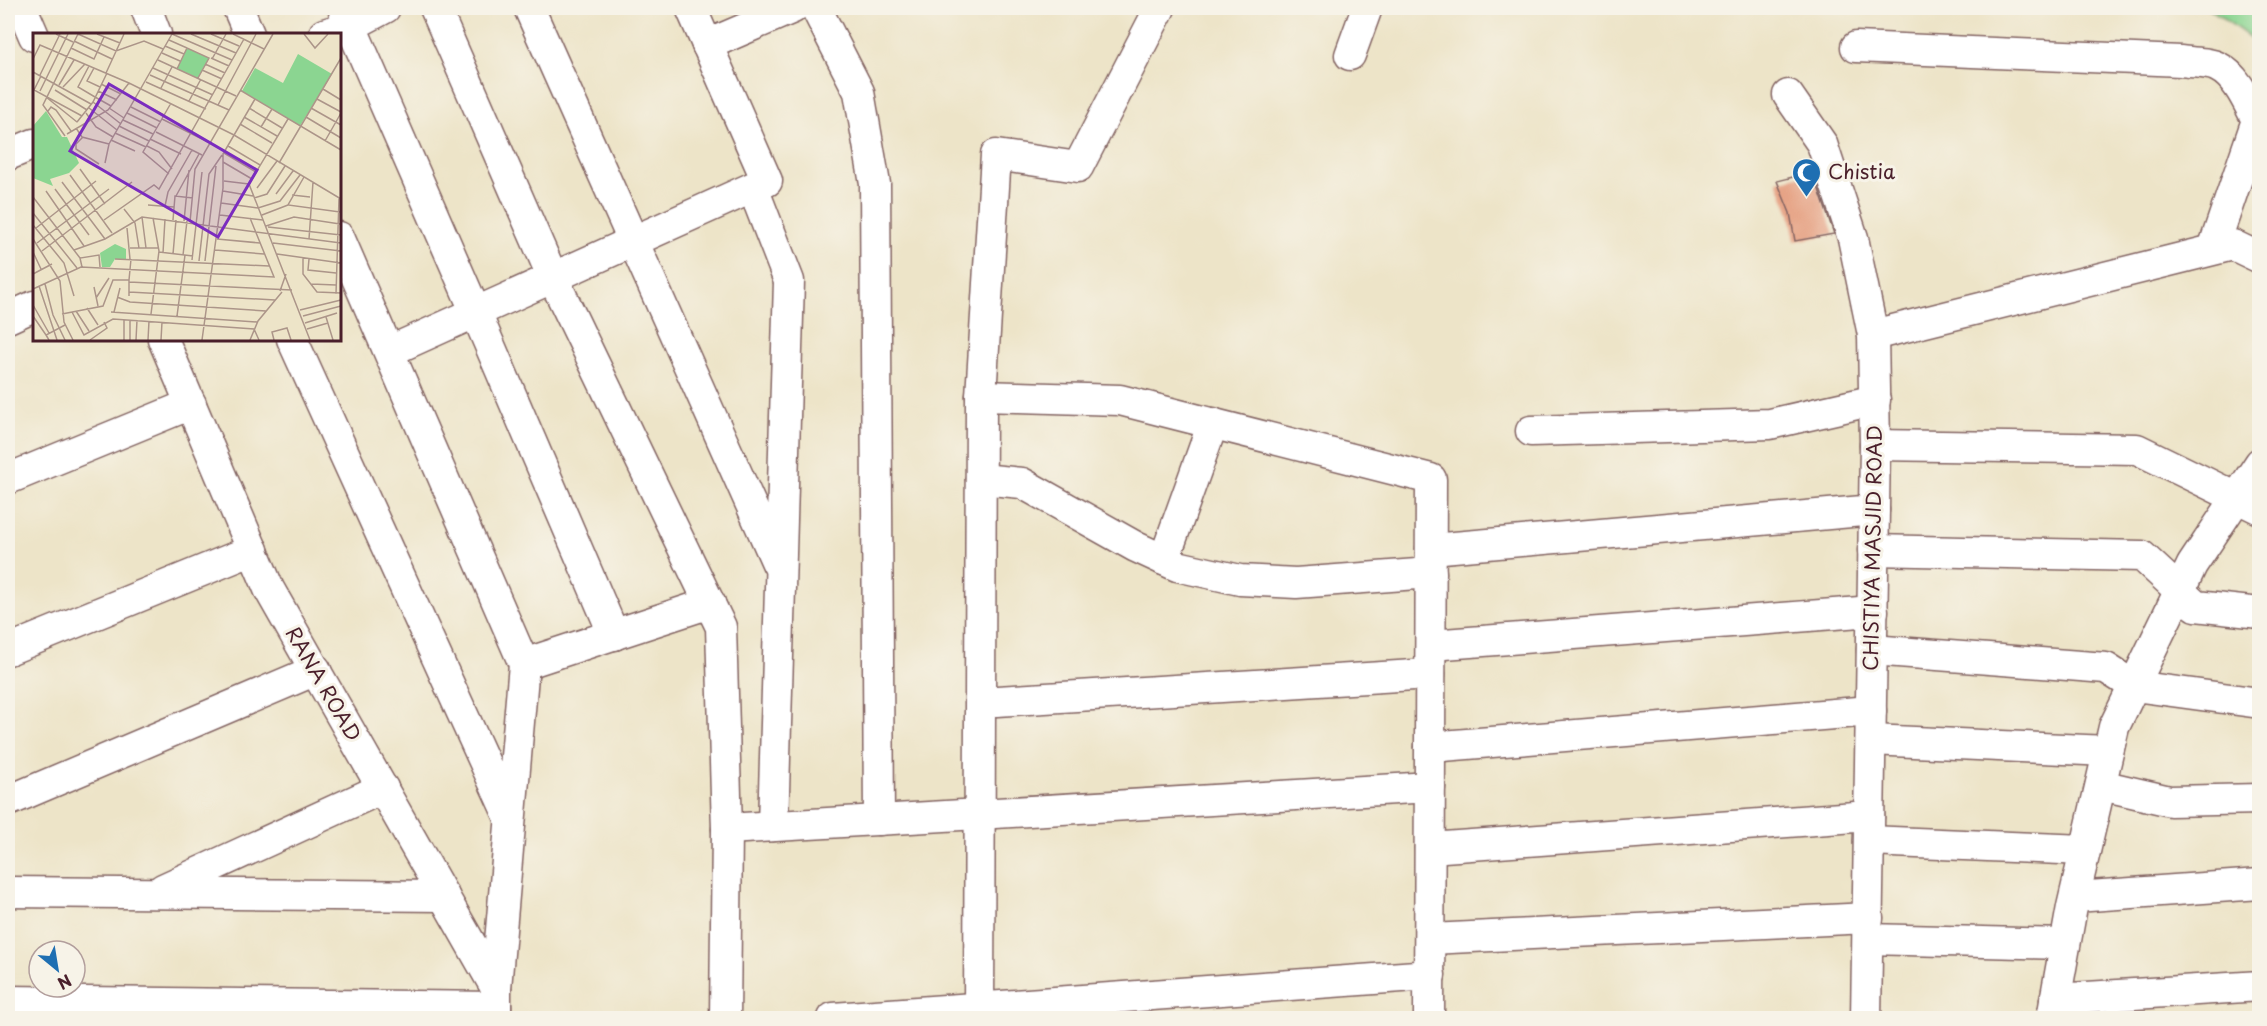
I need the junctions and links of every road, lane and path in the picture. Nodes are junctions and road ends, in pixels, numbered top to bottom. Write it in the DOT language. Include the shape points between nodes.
graph roads {
  1 [pos="22,8"];
  2 [pos="146,8"];
  3 [pos="238,8"];
  4 [pos="385,8"];
  5 [pos="435,8"];
  6 [pos="529,8"];
  7 [pos="691,8"];
  8 [pos="794,8"];
  9 [pos="816,8"];
  10 [pos="1160,8"];
  11 [pos="1367,8"];
  12 [pos="339,23"];
  13 [pos="156,33"];
  14 [pos="249,33"];
  15 [pos="33,34"];
  16 [pos="707,45"];
  17 [pos="1856,47"];
  18 [pos="1350,55"];
  19 [pos="1788,95"];
  20 [pos="33,144"];
  21 [pos="8,155"];
  22 [pos="753,188"];
  23 [pos="340,239"];
  24 [pos="634,242"];
  25 [pos="2213,249"];
  26 [pos="2259,258"];
  27 [pos="553,278"];
  28 [pos="33,306"];
  29 [pos="476,313"];
  30 [pos="8,318"];
  31 [pos="1874,335"];
  32 [pos="163,340"];
  33 [pos="292,340"];
  34 [pos="390,351"];
  35 [pos="981,396"];
  36 [pos="1875,400"];
  37 [pos="191,404"];
  38 [pos="1213,423"];
  39 [pos="1530,430"];
  40 [pos="1875,444"];
  41 [pos="2259,463"];
  42 [pos="8,479"];
  43 [pos="981,479"];
  44 [pos="2248,504"];
  45 [pos="1874,510"];
  46 [pos="253,550"];
  47 [pos="1874,550"];
  48 [pos="1164,560"];
  49 [pos="1431,561"];
  50 [pos="780,572"];
  51 [pos="2179,591"];
  52 [pos="710,603"];
  53 [pos="1873,611"];
  54 [pos="2259,613"];
  55 [pos="614,635"];
  56 [pos="8,650"];
  57 [pos="1872,650"];
  58 [pos="1430,660"];
  59 [pos="524,664"];
  60 [pos="316,670"];
  61 [pos="2134,686"];
  62 [pos="981,702"];
  63 [pos="2259,703"];
  64 [pos="1871,711"];
  65 [pos="1871,741"];
  66 [pos="1430,747"];
  67 [pos="2108,751"];
  68 [pos="2101,784"];
  69 [pos="1430,787"];
  70 [pos="382,788"];
  71 [pos="2259,799"];
  72 [pos="8,801"];
  73 [pos="981,814"];
  74 [pos="511,819"];
  75 [pos="879,820"];
  76 [pos="773,826"];
  77 [pos="1869,828"];
  78 [pos="727,829"];
  79 [pos="1430,848"];
  80 [pos="2085,850"];
  81 [pos="2259,884"];
  82 [pos="8,892"];
  83 [pos="155,893"];
  84 [pos="444,896"];
  85 [pos="2075,897"];
  86 [pos="1868,928"];
  87 [pos="1430,939"];
  88 [pos="2065,944"];
  89 [pos="1430,975"];
  90 [pos="2259,986"];
  91 [pos="8,1001"];
  92 [pos="496,1004"];
  93 [pos="2054,1009"];
  94 [pos="979,1014"];
  95 [pos="725,1018"];
  96 [pos="833,1018"];
  97 [pos="1429,1018"];
  98 [pos="1866,1018"];
  1 -- 15 [label="street"];
  2 -- 13 [label="street"];
  3 -- 14 [label="street"];
  4 -- 12 [label="street"];
  5 -- 27 [label="street"];
  6 -- 24 [label="street"];
  7 -- 16 [label="street"];
  8 -- 16 [label="street"];
  9 -- 75 [label="street" via="859,92 875,184"];
  10 -- 35 [label="street" via="1078,167 996,155"];
  11 -- 18 [label="street"];
  12 -- 29 [label="street"];
  16 -- 22 [label="street" via="767,181"];
  17 -- 25 [label="street" via="2181,61 2218,66 2243,94 2257,120"];
  19 -- 31 [label="street, CHISTIYA MASJID ROAD" via="1822,144 1853,238"];
  20 -- 21 [label="street"];
  22 -- 24 [label="street"];
  22 -- 50 [label="street" via="789,280"];
  23 -- 34 [label="street"];
  24 -- 27 [label="street"];
  24 -- 50 [label="street"];
  25 -- 26 [label="street" via="2233,244"];
  25 -- 31 [label="street"];
  27 -- 29 [label="street"];
  27 -- 52 [label="street"];
  28 -- 30 [label="street"];
  29 -- 34 [label="street"];
  29 -- 55 [label="street"];
  31 -- 36 [label="street, CHISTIYA MASJID ROAD"];
  32 -- 37 [label="street, RANA ROAD"];
  33 -- 74 [label="street"];
  34 -- 59 [label="street"];
  35 -- 38 [label="street" via="1120,400"];
  35 -- 43 [label="street"];
  36 -- 39 [label="street" via="1770,424"];
  36 -- 40 [label="street, CHISTIYA MASJID ROAD"];
  37 -- 42 [label="street"];
  37 -- 46 [label="street, RANA ROAD"];
  38 -- 48 [label="street"];
  38 -- 49 [label="street" via="1431,479"];
  40 -- 44 [label="street" via="2137,449"];
  40 -- 45 [label="street, CHISTIYA MASJID ROAD"];
  41 -- 44 [label="street"];
  43 -- 48 [label="street" via="1022,483"];
  43 -- 62 [label="street"];
  44 -- 51 [label="street" via="2192,565"];
  45 -- 47 [label="street, CHISTIYA MASJID ROAD"];
  45 -- 49 [label="street"];
  46 -- 56 [label="street"];
  46 -- 60 [label="street, RANA ROAD" via="269,589"];
  47 -- 51 [label="street" via="2142,556"];
  47 -- 53 [label="street, CHISTIYA MASJID ROAD"];
  48 -- 49 [label="street" via="1229,578 1296,583"];
  49 -- 58 [label="street"];
  50 -- 76 [label="street"];
  51 -- 54 [label="street" via="2196,606"];
  51 -- 61 [label="street"];
  52 -- 55 [label="street"];
  52 -- 78 [label="street" via="721,627"];
  53 -- 57 [label="street, CHISTIYA MASJID ROAD"];
  53 -- 58 [label="street"];
  55 -- 59 [label="street"];
  57 -- 61 [label="street" via="2106,668"];
  57 -- 64 [label="street, CHISTIYA MASJID ROAD"];
  58 -- 62 [label="street"];
  58 -- 66 [label="street"];
  59 -- 74 [label="street"];
  60 -- 70 [label="street, RANA ROAD"];
  60 -- 72 [label="street"];
  61 -- 63 [label="street"];
  61 -- 67 [label="street" via="2114,727"];
  62 -- 73 [label="street"];
  64 -- 65 [label="street, CHISTIYA MASJID ROAD"];
  64 -- 66 [label="street"];
  65 -- 67 [label="street"];
  65 -- 77 [label="street, CHISTIYA MASJID ROAD"];
  66 -- 69 [label="street"];
  67 -- 68 [label="street"];
  68 -- 71 [label="street" via="2170,801"];
  68 -- 80 [label="street"];
  69 -- 73 [label="street"];
  69 -- 79 [label="street"];
  70 -- 83 [label="street"];
  70 -- 84 [label="street, RANA ROAD"];
  73 -- 75 [label="street"];
  73 -- 94 [label="street"];
  74 -- 92 [label="street"];
  75 -- 76 [label="street"];
  76 -- 78 [label="street"];
  77 -- 79 [label="street"];
  77 -- 80 [label="street"];
  77 -- 86 [label="street, CHISTIYA MASJID ROAD"];
  78 -- 95 [label="street"];
  79 -- 87 [label="street"];
  80 -- 85 [label="street"];
  81 -- 85 [label="street"];
  82 -- 83 [label="street"];
  83 -- 84 [label="street"];
  84 -- 92 [label="street, RANA ROAD"];
  85 -- 88 [label="street"];
  86 -- 87 [label="street"];
  86 -- 88 [label="street"];
  86 -- 98 [label="street, CHISTIYA MASJID ROAD"];
  87 -- 89 [label="street"];
  88 -- 93 [label="street"];
  89 -- 94 [label="street"];
  89 -- 97 [label="street"];
  90 -- 93 [label="street"];
  91 -- 92 [label="street"];
  94 -- 96 [label="street"];
}
